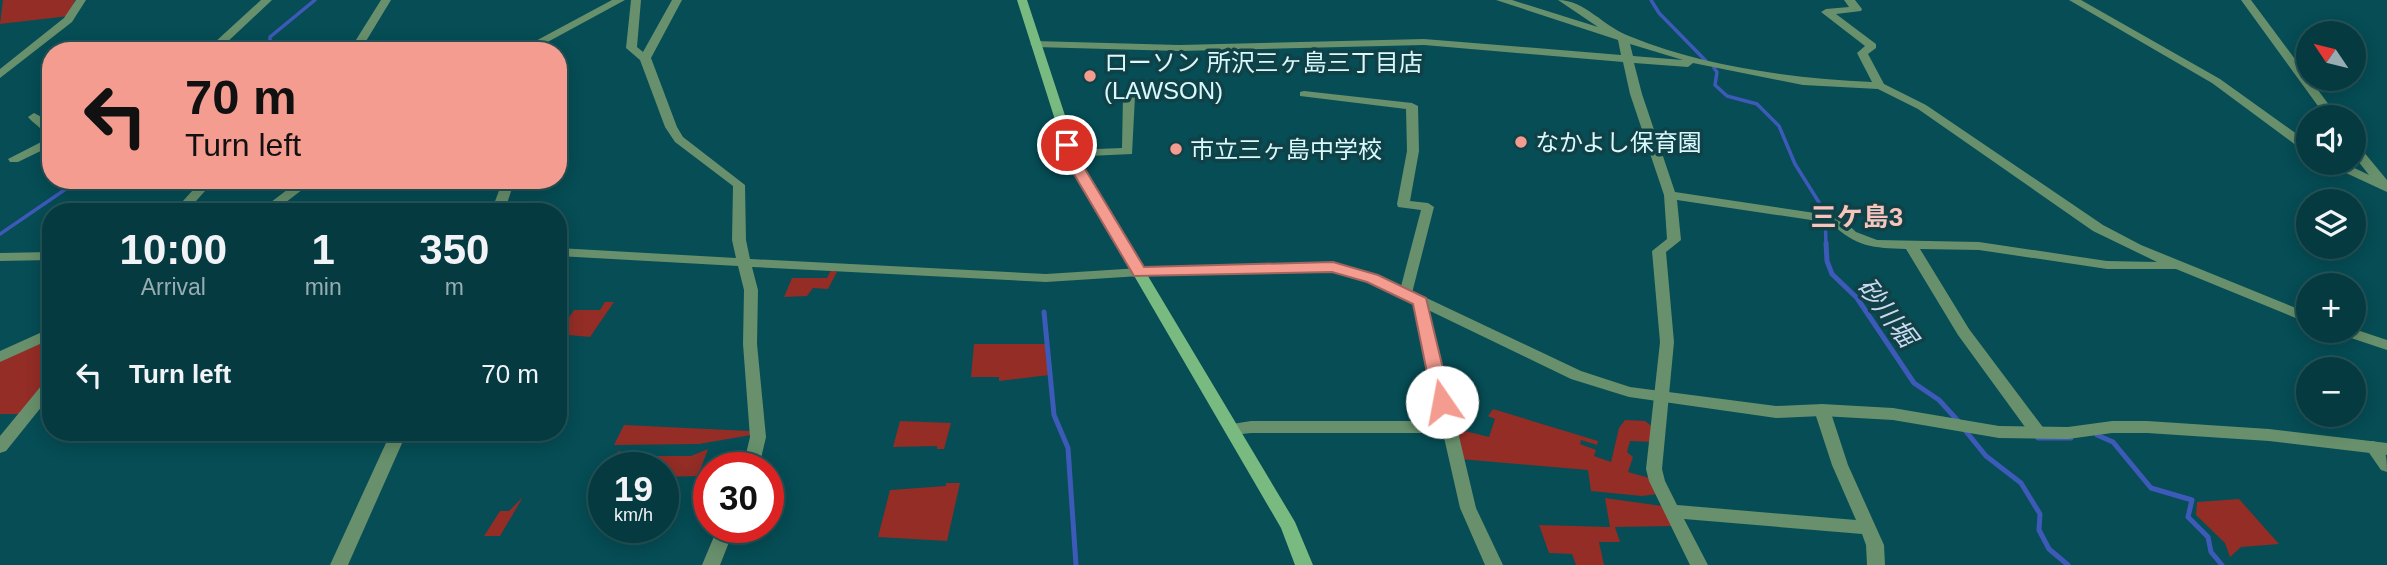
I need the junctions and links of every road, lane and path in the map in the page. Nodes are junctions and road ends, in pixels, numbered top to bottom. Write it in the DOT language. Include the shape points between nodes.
graph roads {
  1 [pos="81,0"];
  2 [pos="267,0"];
  3 [pos="386,0"];
  4 [pos="620,0"];
  5 [pos="636,0"];
  6 [pos="677,0"];
  7 [pos="1021,0"];
  8 [pos="1501,0"];
  9 [pos="1563,0"];
  10 [pos="1849,0"];
  11 [pos="2074,0"];
  12 [pos="2246,0"];
  13 [pos="1623,38"];
  14 [pos="221,42"];
  15 [pos="360,42"];
  16 [pos="539,42"];
  17 [pos="1035,44"];
  18 [pos="32,49"];
  19 [pos="42,50"];
  20 [pos="645,58"];
  21 [pos="1628,61"];
  22 [pos="1704,62"];
  23 [pos="0,75"];
  24 [pos="1880,86"];
  25 [pos="1304,94"];
  26 [pos="1129,96"];
  27 [pos="2323,105"];
  28 [pos="42,113"];
  29 [pos="42,122"];
  30 [pos="2296,139"];
  31 [pos="42,145"];
  32 [pos="1071,154"];
  33 [pos="14,159"];
  34 [pos="2366,163"];
  35 [pos="2360,175"];
  36 [pos="2387,188"];
  37 [pos="201,189"];
  38 [pos="296,189"];
  39 [pos="1670,195"];
  40 [pos="187,203"];
  41 [pos="277,203"];
  42 [pos="1911,245"];
  43 [pos="567,253"];
  44 [pos="42,256"];
  45 [pos="0,257"];
  46 [pos="744,264"];
  47 [pos="2175,267"];
  48 [pos="1140,272"];
  49 [pos="1413,298"];
  50 [pos="2296,313"];
  51 [pos="42,337"];
  52 [pos="2366,338"];
  53 [pos="2387,345"];
  54 [pos="0,357"];
  55 [pos="42,395"];
  56 [pos="1659,397"];
  57 [pos="1822,410"];
  58 [pos="1447,427"];
  59 [pos="1232,429"];
  60 [pos="2039,434"];
  61 [pos="395,441"];
  62 [pos="0,447"];
  63 [pos="2380,448"];
  64 [pos="754,452"];
  65 [pos="2387,466"];
  66 [pos="1673,511"];
  67 [pos="1868,528"];
  68 [pos="720,543"];
  69 [pos="339,565"];
  70 [pos="711,565"];
  71 [pos="1304,565"];
  72 [pos="1494,565"];
  73 [pos="1699,565"];
  74 [pos="1876,565"];
  1 -- 18 [label="street" via="68,20"];
  2 -- 14 [label="street"];
  3 -- 15 [label="street"];
  4 -- 16 [label="street"];
  5 -- 20 [label="street" via="631,48"];
  6 -- 20 [label="street"];
  7 -- 17 [label="main road"];
  8 -- 13 [label="street"];
  9 -- 13 [label="street"];
  10 -- 24 [label="street" via="1857,9 1826,12 1872,46 1862,53"];
  11 -- 30 [label="street" via="2216,81"];
  12 -- 27 [label="street"];
  13 -- 21 [label="street"];
  13 -- 22 [label="street"];
  17 -- 21 [label="street" via="1179,48 1424,42"];
  17 -- 32 [label="main road"];
  18 -- 19 [label="street"];
  18 -- 23 [label="street"];
  20 -- 46 [label="street" via="679,139 739,185"];
  21 -- 22 [label="street"];
  21 -- 39 [label="street"];
  22 -- 24 [label="street" via="1803,82"];
  24 -- 47 [label="street" via="1922,107 2098,228"];
  25 -- 49 [label="street" via="1412,106 1413,152 1403,204 1428,207"];
  26 -- 32 [label="street" via="1128,151"];
  28 -- 29 [label="street" via="34,117"];
  31 -- 33 [label="street"];
  32 -- 48 [label="main road"];
  34 -- 36 [label="street"];
  35 -- 36 [label="street"];
  37 -- 40 [label="street"];
  38 -- 41 [label="street"];
  39 -- 42 [label="street" via="1818,216 1835,220 1861,242"];
  39 -- 56 [label="street" via="1674,240 1659,251 1667,342"];
  42 -- 47 [label="street" via="1979,246 2107,265"];
  42 -- 60 [label="street" via="1963,332"];
  43 -- 46 [label="street"];
  44 -- 45 [label="street"];
  46 -- 48 [label="street" via="1046,278"];
  46 -- 64 [label="street" via="751,290 750,344 758,437"];
  47 -- 50 [label="street"];
  48 -- 49 [label="street" via="1333,267 1373,278"];
  48 -- 59 [label="main road"];
  49 -- 56 [label="street" via="1576,375"];
  49 -- 58 [label="street"];
  51 -- 54 [label="street"];
  52 -- 53 [label="street"];
  55 -- 62 [label="street"];
  56 -- 57 [label="street" via="1776,412"];
  56 -- 66 [label="street" via="1654,469"];
  57 -- 60 [label="street"];
  57 -- 67 [label="street"];
  58 -- 59 [label="street"];
  58 -- 72 [label="street" via="1468,508"];
  59 -- 71 [label="main road" via="1289,527"];
  60 -- 63 [label="street" via="2147,428"];
  61 -- 69 [label="street"];
  63 -- 65 [label="street"];
  66 -- 67 [label="street"];
  66 -- 73 [label="street"];
  67 -- 74 [label="street"];
  68 -- 70 [label="street"];
}
